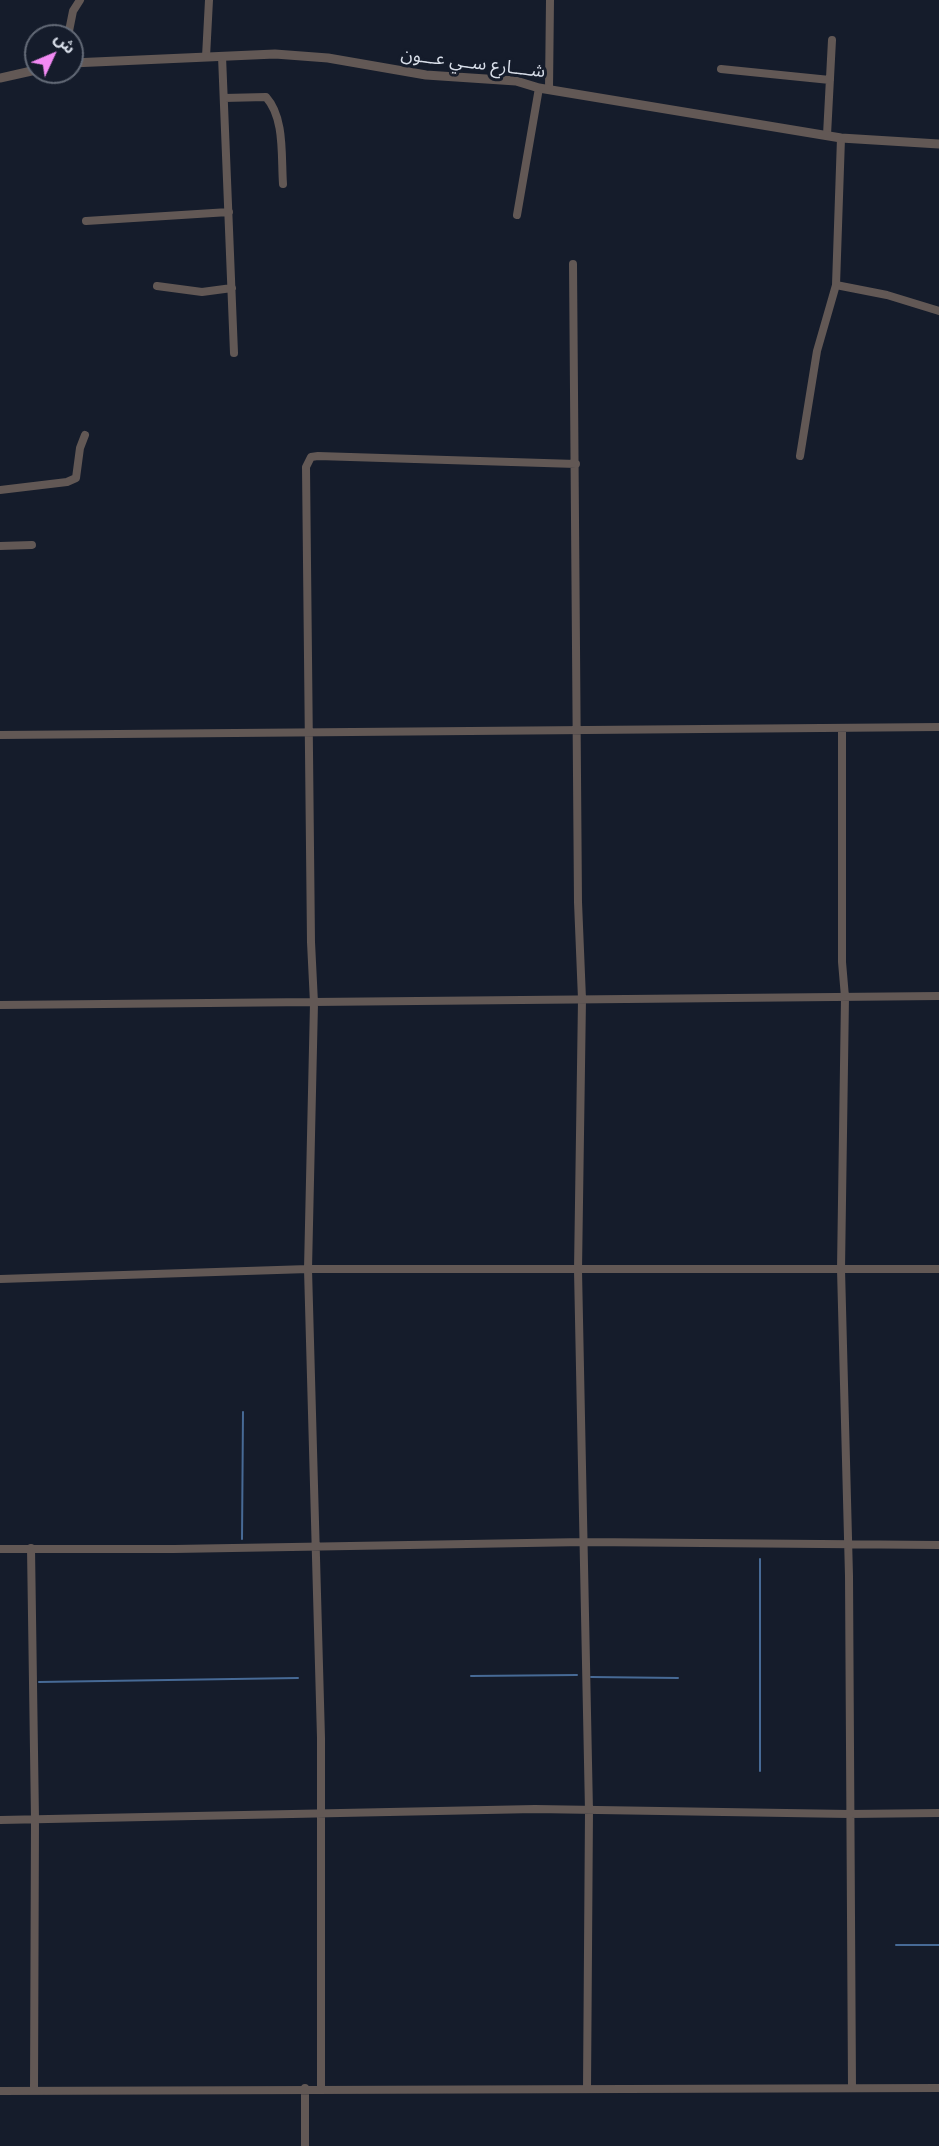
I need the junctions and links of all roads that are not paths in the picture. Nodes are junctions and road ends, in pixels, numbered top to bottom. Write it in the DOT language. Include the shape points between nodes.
graph roads {
  1 [pos="80,0"];
  2 [pos="208,0"];
  3 [pos="550,0"];
  4 [pos="70,24"];
  5 [pos="832,40"];
  6 [pos="222,56"];
  7 [pos="206,57"];
  8 [pos="84,62"];
  9 [pos="721,69"];
  10 [pos="24,73"];
  11 [pos="0,78"];
  12 [pos="830,80"];
  13 [pos="544,89"];
  14 [pos="224,98"];
  15 [pos="827,135"];
  16 [pos="841,138"];
  17 [pos="939,144"];
  18 [pos="283,184"];
  19 [pos="229,212"];
  20 [pos="517,215"];
  21 [pos="86,221"];
  22 [pos="573,264"];
  23 [pos="836,285"];
  24 [pos="157,286"];
  25 [pos="232,288"];
  26 [pos="939,311"];
  27 [pos="234,353"];
  28 [pos="85,435"];
  29 [pos="800,456"];
  30 [pos="576,464"];
  31 [pos="0,490"];
  32 [pos="32,545"];
  33 [pos="0,546"];
  34 [pos="939,727"];
  35 [pos="842,728"];
  36 [pos="579,729"];
  37 [pos="308,733"];
  38 [pos="0,735"];
  39 [pos="939,996"];
  40 [pos="845,997"];
  41 [pos="582,999"];
  42 [pos="314,1002"];
  43 [pos="0,1005"];
  44 [pos="308,1269"];
  45 [pos="841,1269"];
  46 [pos="939,1269"];
  47 [pos="578,1270"];
  48 [pos="0,1279"];
  49 [pos="585,1542"];
  50 [pos="848,1545"];
  51 [pos="939,1545"];
  52 [pos="315,1547"];
  53 [pos="31,1548"];
  54 [pos="0,1549"];
  55 [pos="589,1811"];
  56 [pos="939,1813"];
  57 [pos="320,1814"];
  58 [pos="849,1814"];
  59 [pos="35,1819"];
  60 [pos="0,1820"];
  61 [pos="305,2088"];
  62 [pos="321,2088"];
  63 [pos="852,2088"];
  64 [pos="939,2088"];
  65 [pos="587,2089"];
  66 [pos="34,2090"];
  67 [pos="0,2091"];
  68 [pos="306,2146"];
  1 -- 4 [label="street"];
  2 -- 7 [label="street"];
  3 -- 13 [label="street"];
  5 -- 12 [label="street"];
  6 -- 7 [label="street, شــــارع ســي عـــون"];
  6 -- 13 [label="street, شــــارع ســي عـــون" via="328,58 426,75 516,81"];
  6 -- 14 [label="street"];
  7 -- 8 [label="street, شــــارع ســي عـــون"];
  9 -- 12 [label="street"];
  10 -- 11 [label="street"];
  12 -- 15 [label="street"];
  13 -- 15 [label="street, شــــارع ســي عـــون"];
  13 -- 20 [label="street"];
  14 -- 18 [label="street" via="266,97 274,106"];
  14 -- 19 [label="street"];
  15 -- 16 [label="street, شــــارع ســي عـــون"];
  16 -- 17 [label="street, شــــارع ســي عـــون"];
  16 -- 23 [label="street"];
  19 -- 21 [label="street"];
  19 -- 25 [label="street"];
  22 -- 30 [label="street"];
  23 -- 26 [label="street"];
  23 -- 29 [label="street" via="817,351"];
  24 -- 25 [label="street" via="202,292"];
  25 -- 27 [label="street"];
  28 -- 31 [label="street" via="76,478"];
  30 -- 36 [label="street"];
  30 -- 37 [label="street" via="311,457 306,467"];
  32 -- 33 [label="street"];
  34 -- 35 [label="street"];
  35 -- 36 [label="street"];
  35 -- 40 [label="street"];
  36 -- 37 [label="street"];
  36 -- 41 [label="street"];
  37 -- 38 [label="street"];
  37 -- 42 [label="street"];
  39 -- 40 [label="street"];
  40 -- 41 [label="street"];
  40 -- 45 [label="street"];
  41 -- 42 [label="street"];
  41 -- 47 [label="street"];
  42 -- 43 [label="street"];
  42 -- 44 [label="street"];
  44 -- 47 [label="street"];
  44 -- 48 [label="street"];
  44 -- 52 [label="street"];
  45 -- 46 [label="street"];
  45 -- 47 [label="street"];
  45 -- 50 [label="street"];
  47 -- 49 [label="street"];
  49 -- 50 [label="street"];
  49 -- 52 [label="street"];
  49 -- 55 [label="street"];
  50 -- 51 [label="street"];
  50 -- 58 [label="street"];
  52 -- 53 [label="street"];
  52 -- 57 [label="street"];
  53 -- 54 [label="street"];
  53 -- 59 [label="street"];
  55 -- 57 [label="street"];
  55 -- 58 [label="street"];
  55 -- 65 [label="street"];
  56 -- 58 [label="street"];
  57 -- 59 [label="street"];
  57 -- 62 [label="street"];
  58 -- 63 [label="street"];
  59 -- 60 [label="street"];
  59 -- 66 [label="street"];
  61 -- 62 [label="street"];
  61 -- 66 [label="street"];
  61 -- 68 [label="street"];
  62 -- 65 [label="street"];
  63 -- 64 [label="street"];
  63 -- 65 [label="street"];
  66 -- 67 [label="street"];
}
